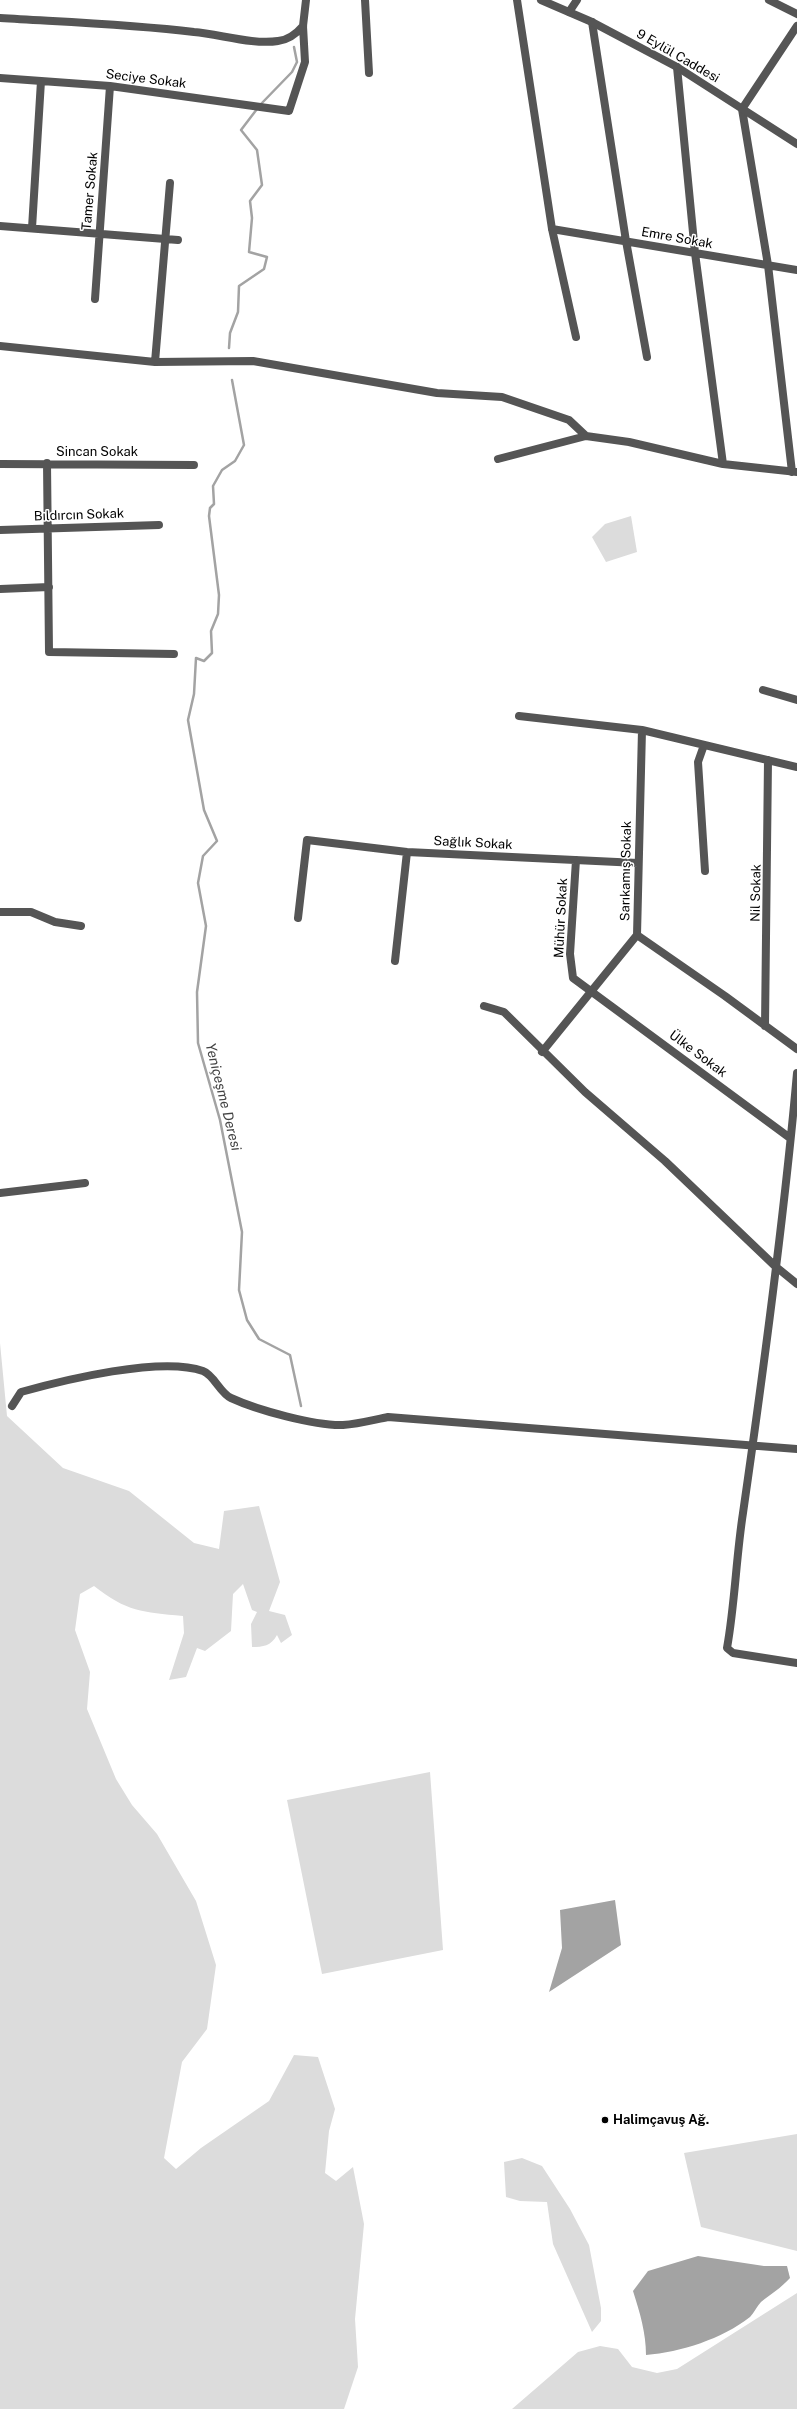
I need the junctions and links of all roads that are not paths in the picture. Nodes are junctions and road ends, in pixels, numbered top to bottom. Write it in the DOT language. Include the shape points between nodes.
graph roads {
  1 [pos="306,0"];
  2 [pos="365,0"];
  3 [pos="517,0"];
  4 [pos="541,0"];
  5 [pos="578,0"];
  6 [pos="769,0"];
  7 [pos="569,12"];
  8 [pos="797,14"];
  9 [pos="0,18"];
  10 [pos="592,22"];
  11 [pos="304,26"];
  12 [pos="797,26"];
  13 [pos="677,67"];
  14 [pos="369,73"];
  15 [pos="0,78"];
  16 [pos="41,81"];
  17 [pos="110,86"];
  18 [pos="742,109"];
  19 [pos="797,144"];
  20 [pos="170,183"];
  21 [pos="0,226"];
  22 [pos="32,228"];
  23 [pos="552,228"];
  24 [pos="98,235"];
  25 [pos="165,239"];
  26 [pos="178,240"];
  27 [pos="626,241"];
  28 [pos="695,253"];
  29 [pos="768,265"];
  30 [pos="797,270"];
  31 [pos="95,299"];
  32 [pos="576,337"];
  33 [pos="0,346"];
  34 [pos="647,357"];
  35 [pos="155,362"];
  36 [pos="586,436"];
  37 [pos="498,459"];
  38 [pos="47,463"];
  39 [pos="0,464"];
  40 [pos="723,464"];
  41 [pos="194,465"];
  42 [pos="794,472"];
  43 [pos="159,525"];
  44 [pos="49,528"];
  45 [pos="0,530"];
  46 [pos="49,587"];
  47 [pos="0,588"];
  48 [pos="174,654"];
  49 [pos="763,690"];
  50 [pos="797,700"];
  51 [pos="519,716"];
  52 [pos="642,730"];
  53 [pos="704,745"];
  54 [pos="768,760"];
  55 [pos="797,767"];
  56 [pos="407,852"];
  57 [pos="576,860"];
  58 [pos="638,863"];
  59 [pos="705,871"];
  60 [pos="0,912"];
  61 [pos="298,918"];
  62 [pos="81,926"];
  63 [pos="637,935"];
  64 [pos="395,961"];
  65 [pos="591,991"];
  66 [pos="484,1006"];
  67 [pos="765,1026"];
  68 [pos="797,1049"];
  69 [pos="542,1052"];
  70 [pos="797,1073"];
  71 [pos="790,1138"];
  72 [pos="85,1183"];
  73 [pos="0,1193"];
  74 [pos="775,1266"];
  75 [pos="797,1284"];
  76 [pos="12,1406"];
  77 [pos="754,1445"];
  78 [pos="797,1449"];
  79 [pos="797,1663"];
  1 -- 11 [label="street"];
  2 -- 14 [label="street"];
  3 -- 23 [label="street"];
  4 -- 7 [label="street, 9 Eylül Caddesi"];
  5 -- 7 [label="street"];
  6 -- 8 [label="street"];
  7 -- 10 [label="street, 9 Eylül Caddesi"];
  9 -- 11 [label="street" via="98,23 266,41 279,41 295,34"];
  10 -- 13 [label="street, 9 Eylül Caddesi"];
  10 -- 27 [label="street"];
  11 -- 17 [label="street, Seciye Sokak" via="305,62 289,110"];
  12 -- 18 [label="street"];
  13 -- 18 [label="street, 9 Eylül Caddesi"];
  13 -- 28 [label="street"];
  15 -- 16 [label="street, Seciye Sokak"];
  16 -- 17 [label="street, Seciye Sokak"];
  16 -- 22 [label="street"];
  17 -- 24 [label="street, Tamer Sokak"];
  18 -- 19 [label="street, 9 Eylül Caddesi"];
  18 -- 29 [label="street"];
  20 -- 25 [label="street"];
  21 -- 22 [label="street"];
  22 -- 24 [label="street"];
  23 -- 27 [label="street, Emre Sokak"];
  23 -- 32 [label="street"];
  24 -- 25 [label="street"];
  24 -- 31 [label="street, Tamer Sokak"];
  25 -- 26 [label="street"];
  25 -- 35 [label="street"];
  27 -- 28 [label="street, Emre Sokak"];
  27 -- 34 [label="street"];
  28 -- 29 [label="street, Emre Sokak"];
  28 -- 40 [label="street"];
  29 -- 30 [label="street, Emre Sokak"];
  29 -- 42 [label="street"];
  33 -- 35 [label="street"];
  35 -- 36 [label="street" via="254,361 437,393 502,397 570,420"];
  36 -- 37 [label="street"];
  36 -- 40 [label="street" via="629,442"];
  38 -- 39 [label="street, Sincan Sokak"];
  38 -- 41 [label="street, Sincan Sokak"];
  38 -- 44 [label="street"];
  40 -- 42 [label="street"];
  43 -- 44 [label="street, Bıldırcın Sokak"];
  44 -- 45 [label="street, Bıldırcın Sokak"];
  44 -- 46 [label="street"];
  46 -- 47 [label="street"];
  46 -- 48 [label="street" via="49,652"];
  49 -- 50 [label="street"];
  51 -- 52 [label="street"];
  52 -- 53 [label="street"];
  52 -- 58 [label="street, Sarıkamış Sokak"];
  53 -- 54 [label="street"];
  53 -- 59 [label="street" via="698,762"];
  54 -- 55 [label="street"];
  54 -- 67 [label="street, Nil Sokak"];
  56 -- 57 [label="street, Sağlık Sokak"];
  56 -- 61 [label="street, Sağlık Sokak" via="307,840"];
  56 -- 64 [label="street"];
  57 -- 58 [label="street, Sağlık Sokak"];
  57 -- 65 [label="street, Mühür Sokak" via="570,954 573,978"];
  58 -- 63 [label="street, Sarıkamış Sokak"];
  60 -- 62 [label="street" via="31,912 55,922"];
  63 -- 65 [label="street, Sarıkamış Sokak"];
  63 -- 67 [label="street"];
  65 -- 69 [label="street, Sarıkamış Sokak"];
  65 -- 71 [label="street, Ülke Sokak"];
  66 -- 69 [label="street" via="504,1012"];
  67 -- 68 [label="street"];
  69 -- 74 [label="street" via="665,1161"];
  70 -- 71 [label="street"];
  71 -- 74 [label="street"];
  72 -- 73 [label="street"];
  74 -- 75 [label="street"];
  74 -- 77 [label="street"];
  76 -- 77 [label="street" via="21,1392 48,1385 141,1367 180,1368 204,1372 230,1398 288,1417 334,1424 342,1425 388,1417"];
  77 -- 78 [label="street"];
  77 -- 79 [label="street" via="742,1515 735,1600 727,1648 733,1653"];
}
